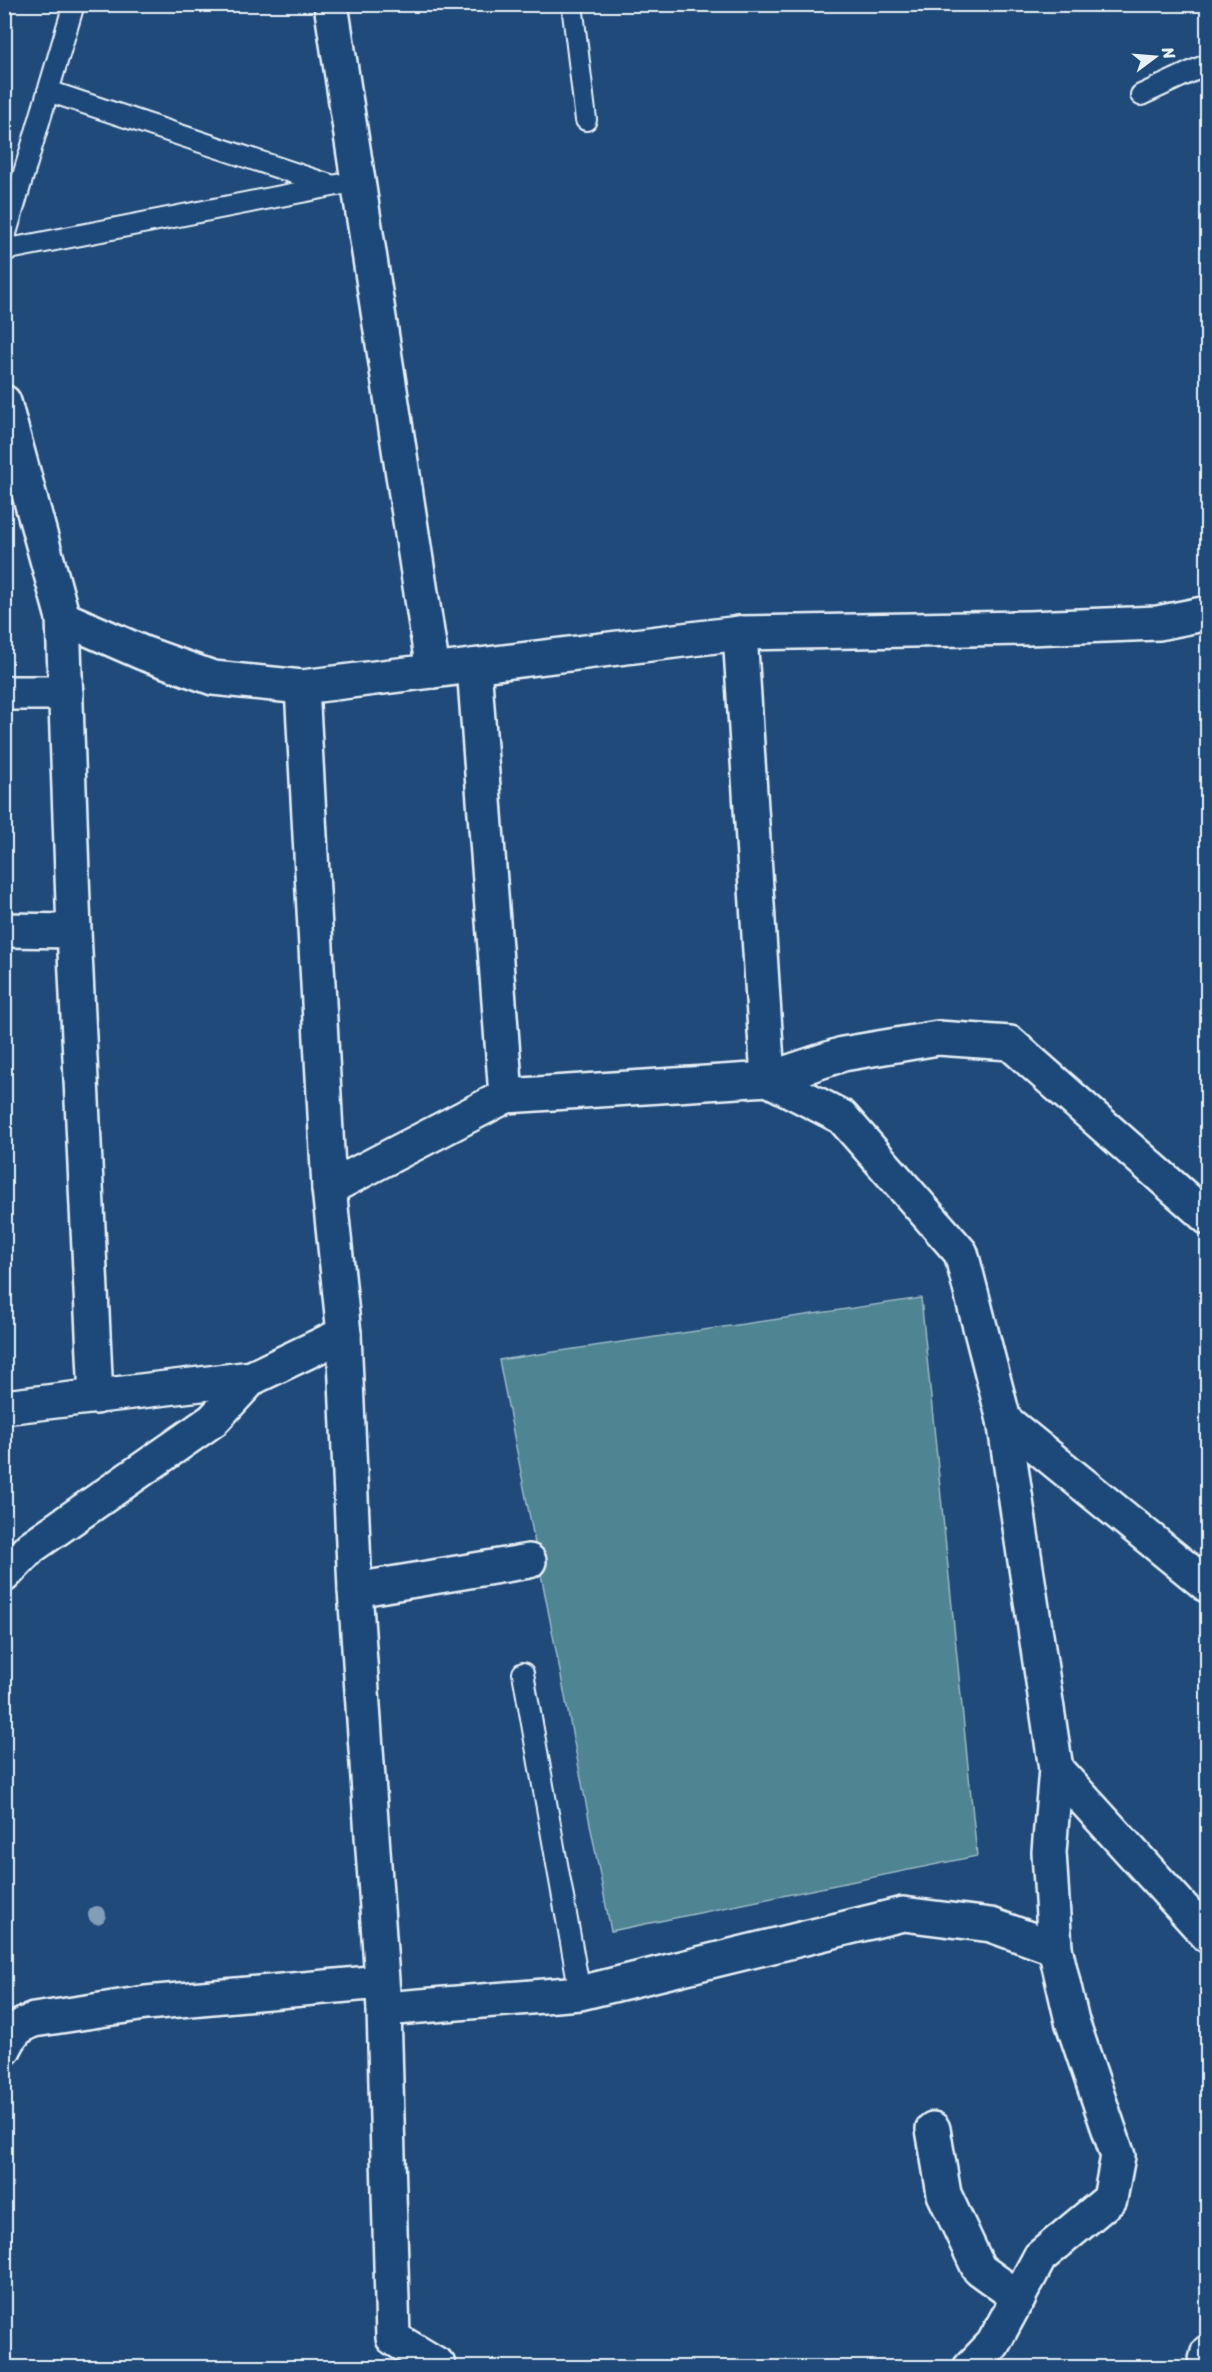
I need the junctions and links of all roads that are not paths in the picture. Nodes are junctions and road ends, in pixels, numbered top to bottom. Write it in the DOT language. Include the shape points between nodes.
graph roads {
  1 [pos="74,4"];
  2 [pos="331,4"];
  3 [pos="572,4"];
  4 [pos="1208,64"];
  5 [pos="48,91"];
  6 [pos="1141,95"];
  7 [pos="586,120"];
  8 [pos="346,183"];
  9 [pos="4,240"];
  10 [pos="4,250"];
  11 [pos="4,402"];
  12 [pos="1208,613"];
  13 [pos="63,618"];
  14 [pos="740,633"];
  15 [pos="474,666"];
  16 [pos="433,671"];
  17 [pos="302,687"];
  18 [pos="4,693"];
  19 [pos="66,693"];
  20 [pos="4,930"];
  21 [pos="74,931"];
  22 [pos="768,1079"];
  23 [pos="507,1096"];
  24 [pos="329,1188"];
  25 [pos="1208,1218"];
  26 [pos="344,1334"];
  27 [pos="252,1378"];
  28 [pos="96,1397"];
  29 [pos="4,1407"];
  30 [pos="1004,1420"];
  31 [pos="529,1561"];
  32 [pos="4,1575"];
  33 [pos="1208,1586"];
  34 [pos="356,1590"];
  35 [pos="523,1673"];
  36 [pos="1056,1769"];
  37 [pos="1208,1936"];
  38 [pos="1055,1948"];
  39 [pos="580,1993"];
  40 [pos="383,1996"];
  41 [pos="4,2049"];
  42 [pos="933,2129"];
  43 [pos="1019,2298"];
  44 [pos="1208,2352"];
  45 [pos="438,2367"];
  46 [pos="970,2367"];
  47 [pos="1204,2367"];
  1 -- 5 [label="lane"];
  2 -- 8 [label="street"];
  3 -- 7 [label="lane"];
  4 -- 6 [label="lane"];
  5 -- 8 [label="lane"];
  5 -- 9 [label="lane"];
  8 -- 10 [label="lane"];
  8 -- 16 [label="street"];
  11 -- 13 [label="street"];
  12 -- 14 [label="street" via="1158,623"];
  13 -- 17 [label="street" via="213,678"];
  13 -- 19 [label="street"];
  14 -- 15 [label="street"];
  14 -- 22 [label="street"];
  15 -- 16 [label="street"];
  15 -- 23 [label="street"];
  16 -- 17 [label="street"];
  17 -- 24 [label="street"];
  18 -- 19 [label="street"];
  19 -- 21 [label="street"];
  20 -- 21 [label="street"];
  21 -- 28 [label="street"];
  22 -- 23 [label="street"];
  22 -- 25 [label="street" via="843,1054 938,1038 1010,1043"];
  22 -- 30 [label="street" via="842,1117 961,1253"];
  23 -- 24 [label="street"];
  24 -- 26 [label="street"];
  26 -- 27 [label="street"];
  26 -- 34 [label="street"];
  27 -- 28 [label="street"];
  27 -- 32 [label="street" via="213,1420 31,1547"];
  28 -- 29 [label="street"];
  30 -- 33 [label="street"];
  30 -- 36 [label="street"];
  31 -- 34 [label="street"];
  34 -- 40 [label="street"];
  35 -- 39 [label="lane"];
  36 -- 37 [label="street"];
  36 -- 38 [label="street" via="1049,1852"];
  38 -- 39 [label="street" via="991,1925 903,1914"];
  38 -- 43 [label="street" via="1072,2021 1118,2156 1110,2199 1041,2257"];
  39 -- 40 [label="street"];
  40 -- 41 [label="street" via="146,2003 34,2020 21,2025"];
  40 -- 45 [label="street" via="393,2338"];
  42 -- 43 [label="street" via="944,2194 979,2269"];
  43 -- 46 [label="street" via="993,2344"];
  44 -- 47 [label="street"];
}
